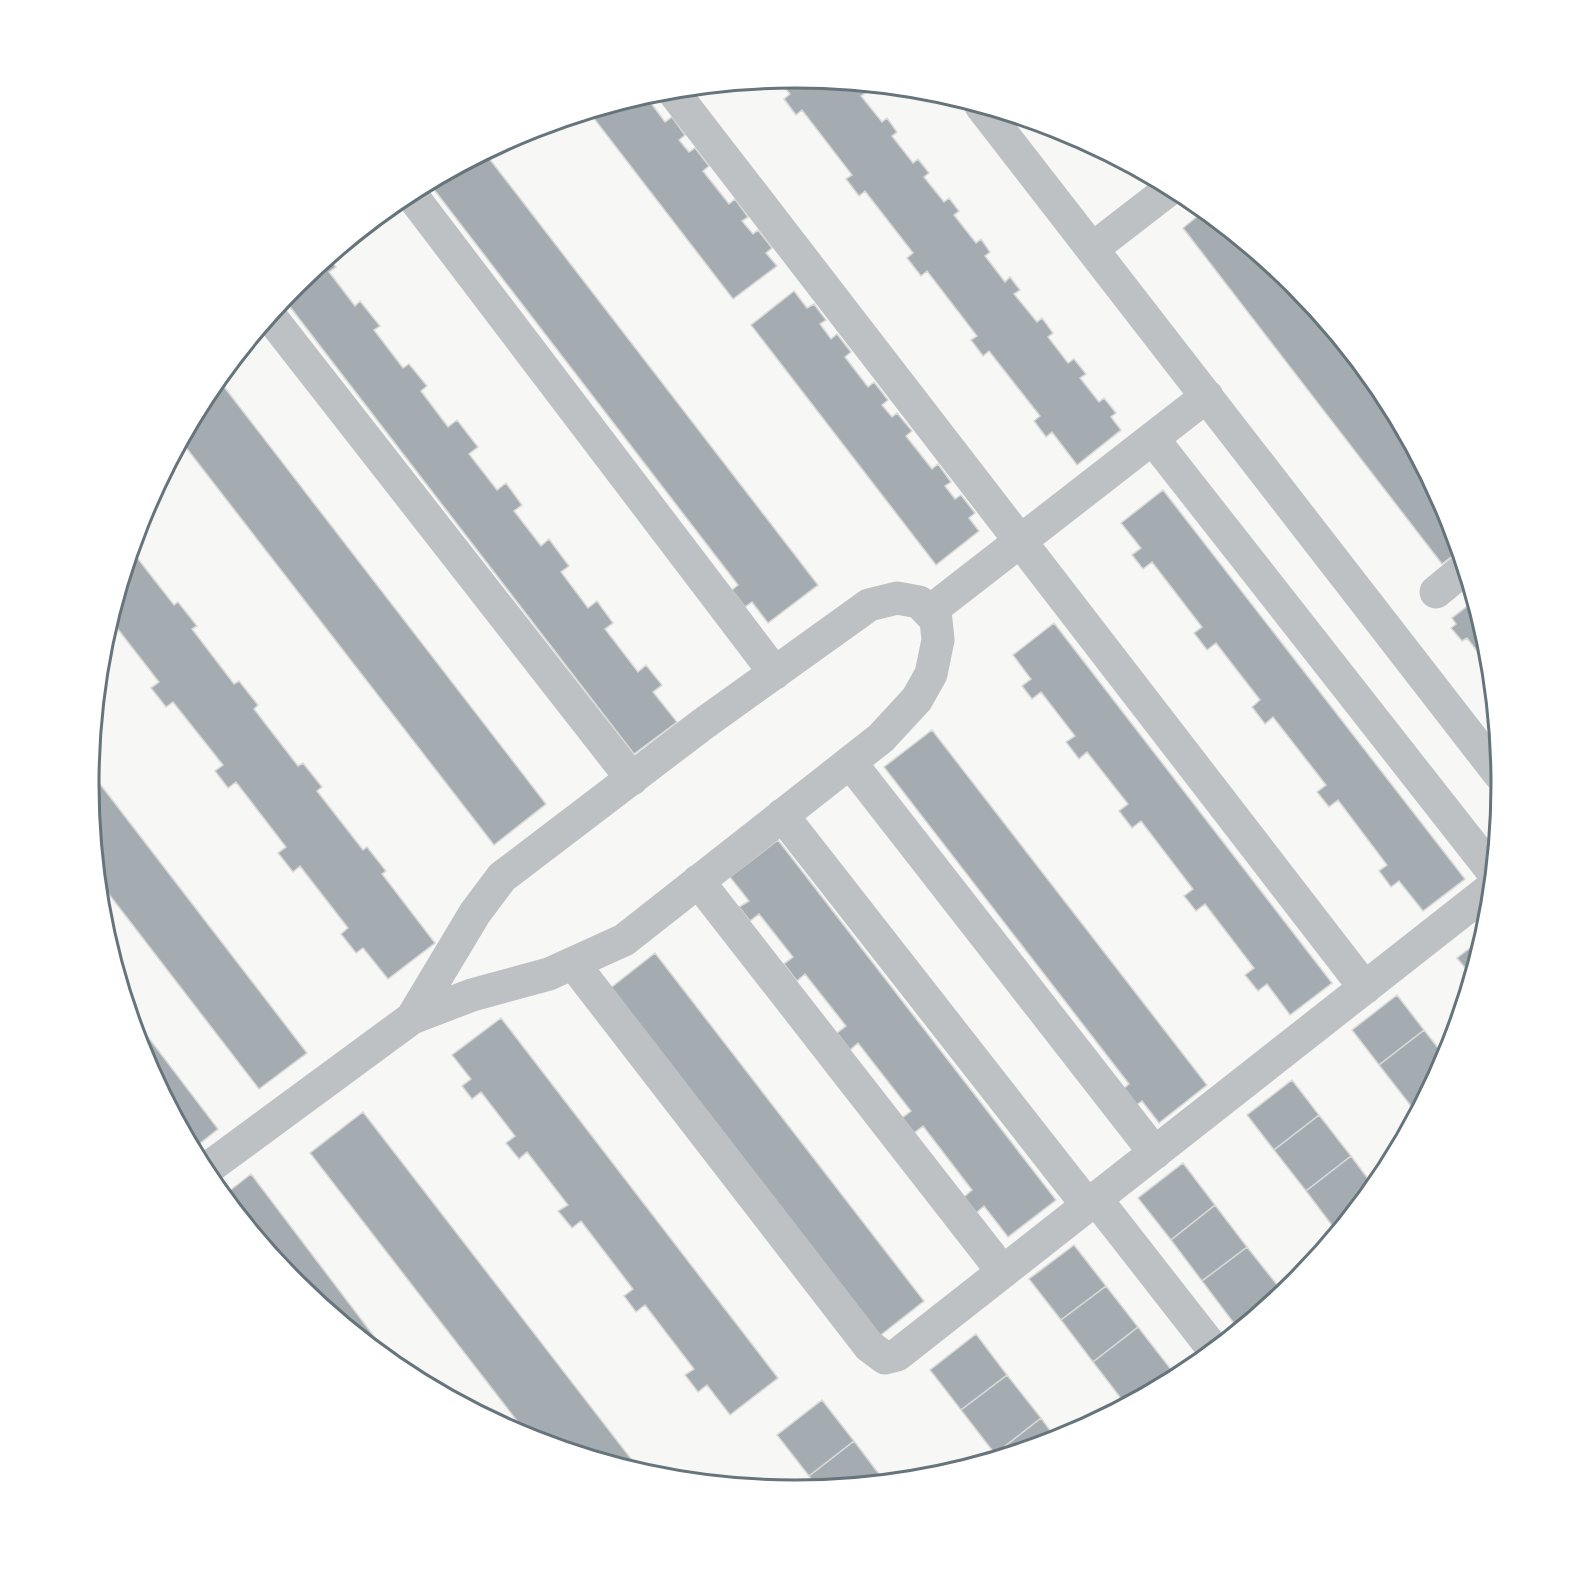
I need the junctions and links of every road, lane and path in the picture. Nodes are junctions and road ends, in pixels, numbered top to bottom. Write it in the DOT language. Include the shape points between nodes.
graph roads {
  1 [pos="679,99"];
  2 [pos="989,116"];
  3 [pos="1163,194"];
  4 [pos="416,201"];
  5 [pos="1092,249"];
  6 [pos="275,323"];
  7 [pos="1207,396"];
  8 [pos="1152,439"];
  9 [pos="1020,542"];
  10 [pos="1458,574"];
  11 [pos="1436,591"];
  12 [pos="929,612"];
  13 [pos="775,673"];
  14 [pos="850,762"];
  15 [pos="1491,763"];
  16 [pos="632,779"];
  17 [pos="782,815"];
  18 [pos="1486,863"];
  19 [pos="698,881"];
  20 [pos="1482,896"];
  21 [pos="573,963"];
  22 [pos="1365,988"];
  23 [pos="412,1018"];
  24 [pos="1155,1154"];
  25 [pos="212,1164"];
  26 [pos="1092,1203"];
  27 [pos="1003,1272"];
  28 [pos="1209,1344"];
  1 -- 9 [label="street"];
  2 -- 5 [label="street"];
  3 -- 5 [label="street"];
  4 -- 13 [label="street"];
  5 -- 7 [label="street"];
  6 -- 16 [label="street"];
  7 -- 8 [label="street"];
  7 -- 15 [label="street"];
  8 -- 9 [label="street"];
  8 -- 18 [label="street"];
  9 -- 12 [label="street"];
  9 -- 22 [label="street"];
  10 -- 11 [label="street"];
  12 -- 13 [label="street" via="919,602 897,598 869,605"];
  12 -- 14 [label="street" via="936,620 938,640 931,674 916,699 881,738"];
  13 -- 16 [label="street"];
  14 -- 17 [label="street"];
  14 -- 24 [label="street"];
  16 -- 23 [label="street" via="502,877"];
  17 -- 19 [label="street"];
  17 -- 26 [label="street"];
  19 -- 21 [label="street" via="624,940"];
  19 -- 27 [label="street"];
  20 -- 22 [label="street"];
  21 -- 23 [label="street"];
  21 -- 27 [label="street" via="869,1346 885,1358 897,1355"];
  22 -- 24 [label="street"];
  23 -- 25 [label="street"];
  24 -- 26 [label="street"];
  26 -- 27 [label="street"];
  26 -- 28 [label="street"];
}
